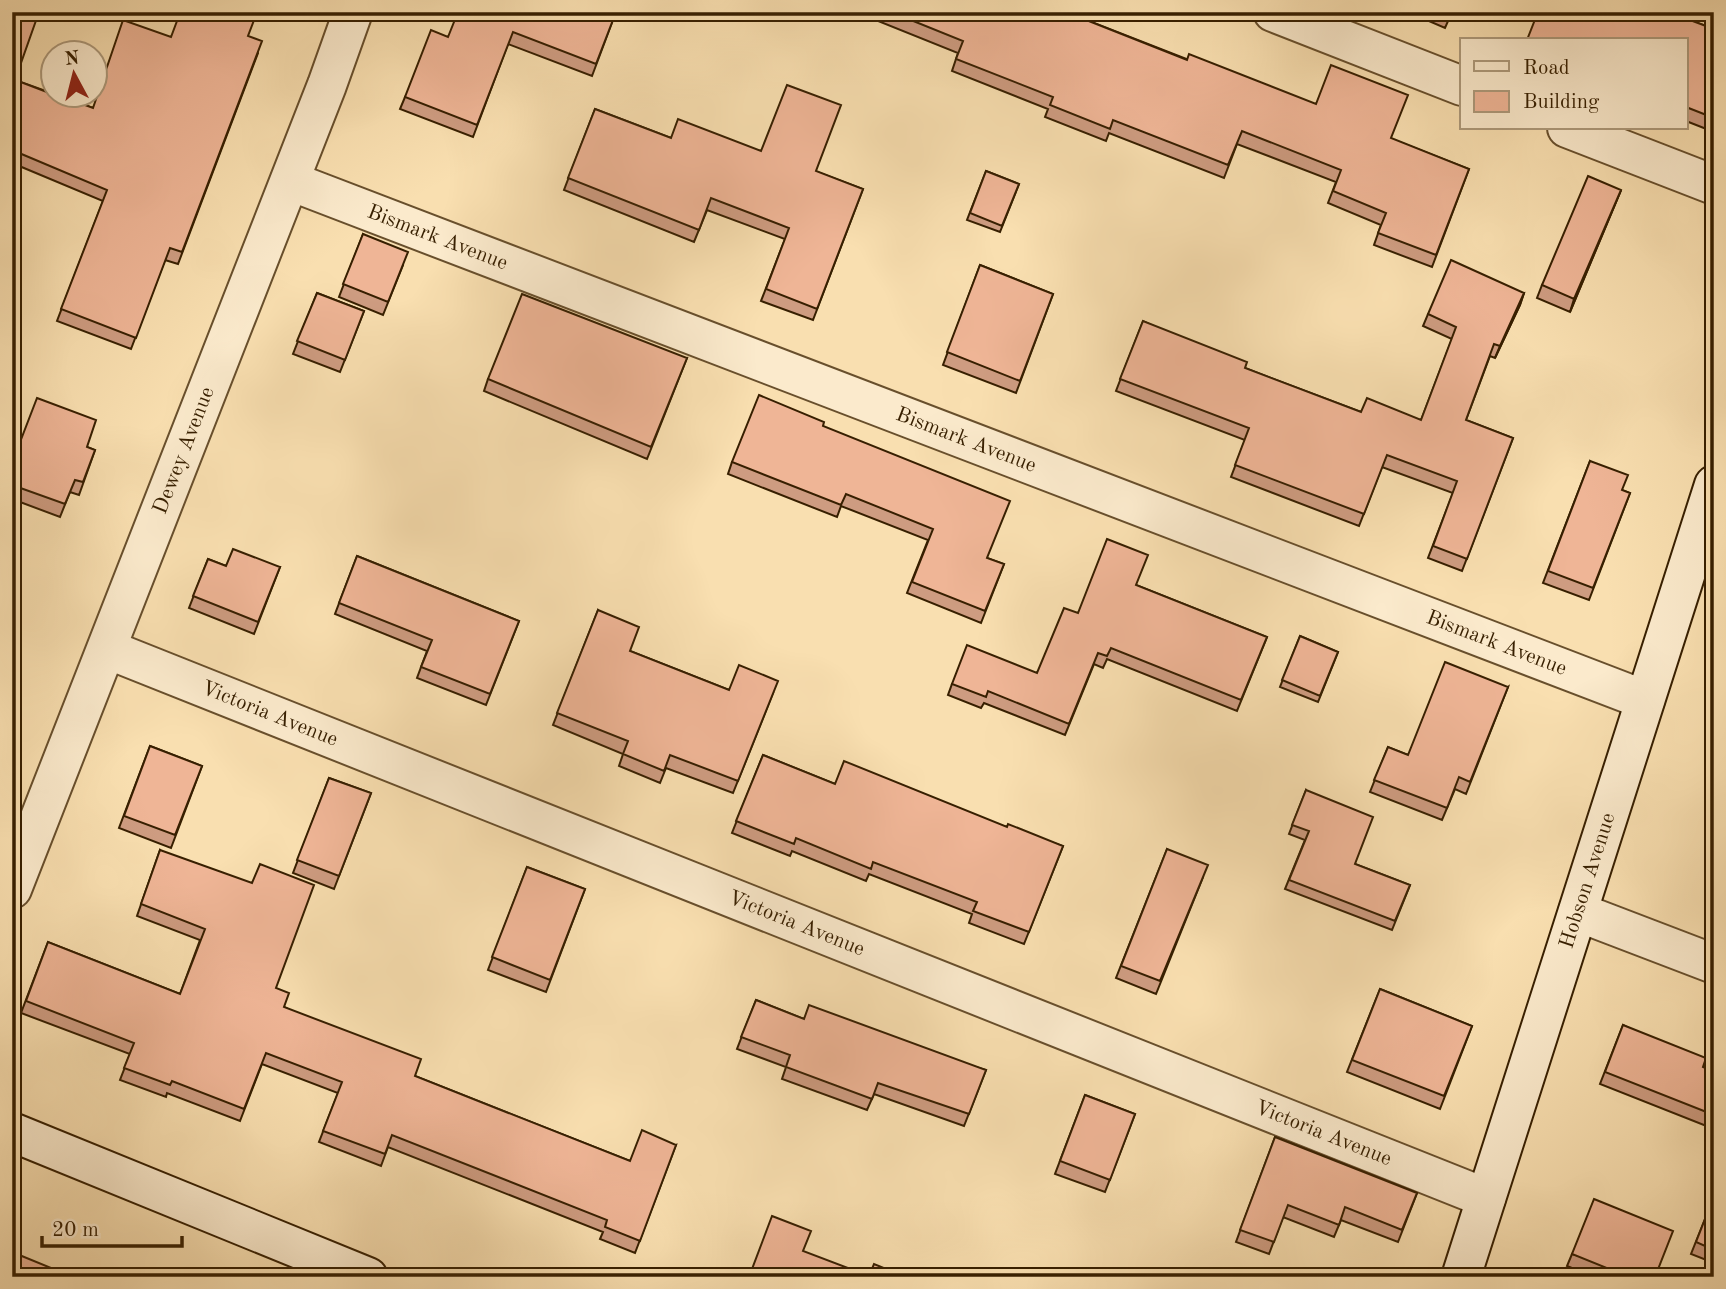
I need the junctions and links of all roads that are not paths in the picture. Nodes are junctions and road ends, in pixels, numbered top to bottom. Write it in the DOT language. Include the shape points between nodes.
graph roads {
  1 [pos="352,12"];
  2 [pos="1273,12"];
  3 [pos="1460,85"];
  4 [pos="1572,130"];
  5 [pos="290,181"];
  6 [pos="1714,185"];
  7 [pos="1714,485"];
  8 [pos="1704,547"];
  9 [pos="107,649"];
  10 [pos="1645,699"];
  11 [pos="12,889"];
  12 [pos="1578,912"];
  13 [pos="1714,964"];
  14 [pos="12,1132"];
  15 [pos="1486,1198"];
  16 [pos="368,1277"];
  17 [pos="1461,1277"];
  1 -- 5 [label="street, Dewey Avenue"];
  2 -- 3 [label="street"];
  4 -- 6 [label="street"];
  5 -- 9 [label="street, Dewey Avenue"];
  5 -- 10 [label="street, Bismark Avenue"];
  7 -- 8 [label="street, Hobson Avenue"];
  8 -- 10 [label="street, Hobson Avenue"];
  9 -- 11 [label="street, Dewey Avenue"];
  9 -- 15 [label="street, Victoria Avenue"];
  10 -- 12 [label="street, Hobson Avenue"];
  12 -- 13 [label="street"];
  12 -- 15 [label="street, Hobson Avenue"];
  14 -- 16 [label="street"];
  15 -- 17 [label="street, Hobson Avenue"];
}
